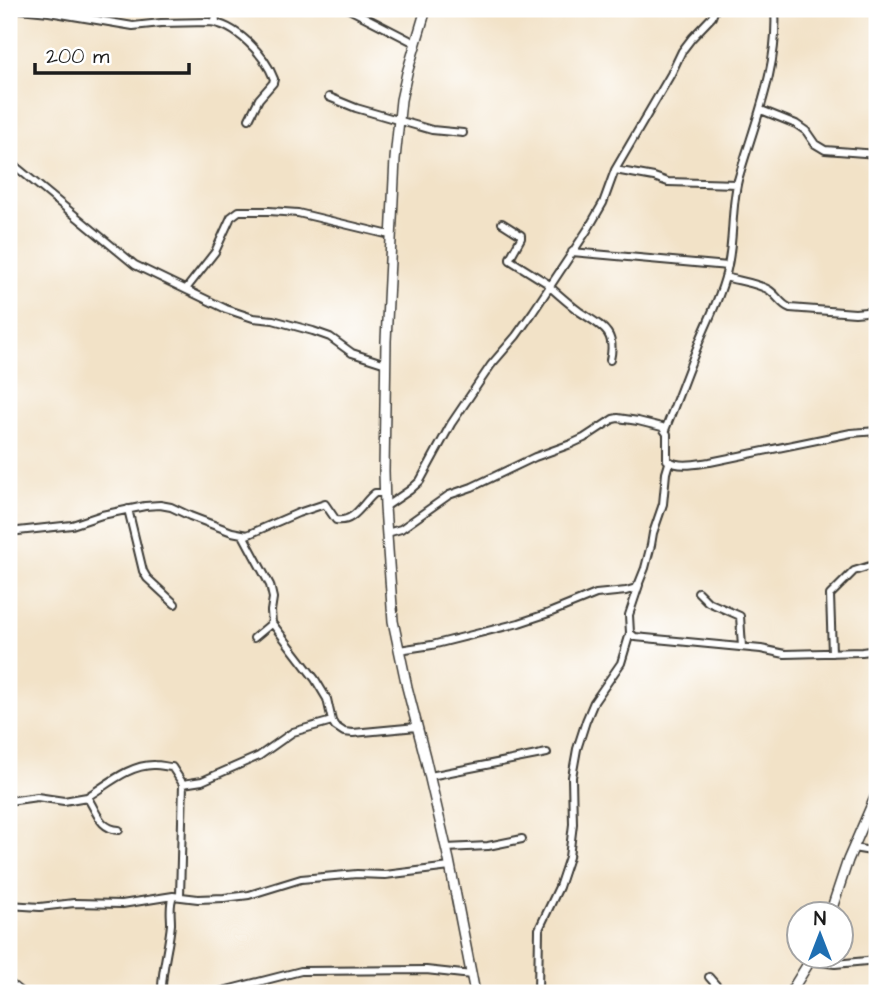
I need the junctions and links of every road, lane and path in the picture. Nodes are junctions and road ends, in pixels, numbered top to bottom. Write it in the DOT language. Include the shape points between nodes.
graph roads {
  1 [pos="19,9"];
  2 [pos="215,9"];
  3 [pos="349,9"];
  4 [pos="426,9"];
  5 [pos="715,9"];
  6 [pos="775,9"];
  7 [pos="860,9"];
  8 [pos="877,12"];
  9 [pos="216,23"];
  10 [pos="415,43"];
  11 [pos="329,97"];
  12 [pos="761,110"];
  13 [pos="249,119"];
  14 [pos="399,120"];
  15 [pos="463,133"];
  16 [pos="877,154"];
  17 [pos="9,161"];
  18 [pos="615,170"];
  19 [pos="737,184"];
  20 [pos="502,223"];
  21 [pos="390,235"];
  22 [pos="572,252"];
  23 [pos="728,266"];
  24 [pos="725,277"];
  25 [pos="550,286"];
  26 [pos="186,289"];
  27 [pos="877,311"];
  28 [pos="610,360"];
  29 [pos="386,364"];
  30 [pos="665,430"];
  31 [pos="877,431"];
  32 [pos="669,463"];
  33 [pos="385,493"];
  34 [pos="386,507"];
  35 [pos="128,509"];
  36 [pos="9,532"];
  37 [pos="387,533"];
  38 [pos="243,535"];
  39 [pos="873,565"];
  40 [pos="639,583"];
  41 [pos="620,591"];
  42 [pos="698,592"];
  43 [pos="635,598"];
  44 [pos="175,604"];
  45 [pos="272,623"];
  46 [pos="630,633"];
  47 [pos="254,638"];
  48 [pos="742,648"];
  49 [pos="399,650"];
  50 [pos="877,650"];
  51 [pos="832,653"];
  52 [pos="332,721"];
  53 [pos="417,727"];
  54 [pos="548,753"];
  55 [pos="430,776"];
  56 [pos="183,784"];
  57 [pos="877,793"];
  58 [pos="87,797"];
  59 [pos="9,801"];
  60 [pos="119,830"];
  61 [pos="522,839"];
  62 [pos="446,848"];
  63 [pos="853,848"];
  64 [pos="877,852"];
  65 [pos="450,867"];
  66 [pos="176,896"];
  67 [pos="834,900"];
  68 [pos="9,905"];
  69 [pos="877,960"];
  70 [pos="854,962"];
  71 [pos="805,970"];
  72 [pos="472,975"];
  73 [pos="709,977"];
  74 [pos="9,984"];
  75 [pos="20,993"];
  76 [pos="162,993"];
  77 [pos="215,993"];
  78 [pos="475,993"];
  79 [pos="538,993"];
  80 [pos="723,993"];
  81 [pos="790,993"];
  1 -- 9 [label="street" via="133,26"];
  2 -- 9 [label="street"];
  3 -- 10 [label="street"];
  4 -- 10 [label="main road"];
  5 -- 18 [label="street" via="682,51"];
  6 -- 12 [label="street" via="773,53"];
  7 -- 8 [label="street"];
  9 -- 13 [label="street" via="259,52 274,79"];
  10 -- 14 [label="main road"];
  11 -- 14 [label="street"];
  12 -- 16 [label="street" via="796,124 825,150"];
  12 -- 19 [label="street"];
  14 -- 15 [label="street"];
  14 -- 21 [label="main road"];
  17 -- 26 [label="street" via="135,265"];
  18 -- 19 [label="street" via="668,182"];
  18 -- 22 [label="street" via="603,203"];
  19 -- 23 [label="street"];
  20 -- 25 [label="street" via="521,235 510,260"];
  21 -- 26 [label="street" via="299,213 239,211"];
  21 -- 29 [label="main road"];
  22 -- 23 [label="street"];
  22 -- 25 [label="street"];
  23 -- 24 [label="street"];
  24 -- 27 [label="street" via="766,288 790,308"];
  24 -- 30 [label="street"];
  25 -- 28 [label="street" via="604,329 613,348"];
  25 -- 34 [label="street" via="451,424 420,481"];
  26 -- 29 [label="street" via="235,312 330,337 352,353"];
  29 -- 33 [label="main road"];
  30 -- 32 [label="street"];
  30 -- 37 [label="street" via="613,419 584,438 449,495 401,529"];
  31 -- 32 [label="street" via="710,463"];
  32 -- 40 [label="street" via="663,504"];
  33 -- 34 [label="main road"];
  33 -- 38 [label="street" via="375,493 344,521 337,520 325,504"];
  34 -- 37 [label="main road"];
  35 -- 36 [label="street" via="72,525"];
  35 -- 38 [label="street" via="171,507"];
  35 -- 44 [label="street" via="143,571"];
  37 -- 49 [label="main road"];
  38 -- 45 [label="street" via="270,585"];
  39 -- 51 [label="street" via="854,570 830,595"];
  40 -- 41 [label="street"];
  40 -- 43 [label="street"];
  41 -- 43 [label="street"];
  41 -- 49 [label="street" via="596,594 519,623"];
  42 -- 48 [label="street" via="708,602 740,615"];
  43 -- 46 [label="street" via="629,615"];
  45 -- 47 [label="street"];
  45 -- 52 [label="street" via="315,679 327,699"];
  46 -- 48 [label="street"];
  46 -- 79 [label="street" via="621,663 594,702 577,749 569,857 539,929"];
  48 -- 51 [label="street" via="785,654"];
  49 -- 53 [label="main road"];
  50 -- 51 [label="street"];
  52 -- 53 [label="street" via="340,730 353,733"];
  52 -- 56 [label="street" via="293,732 259,756"];
  53 -- 55 [label="main road"];
  54 -- 55 [label="street"];
  55 -- 62 [label="main road"];
  56 -- 58 [label="street" via="172,767 138,767"];
  56 -- 66 [label="street"];
  57 -- 63 [label="main road"];
  58 -- 59 [label="street"];
  58 -- 60 [label="street" via="105,826"];
  61 -- 62 [label="street"];
  62 -- 65 [label="main road"];
  63 -- 64 [label="street"];
  63 -- 67 [label="main road"];
  65 -- 66 [label="street" via="301,879 225,898"];
  65 -- 72 [label="main road"];
  66 -- 68 [label="street" via="122,904"];
  66 -- 76 [label="street" via="170,904"];
  69 -- 70 [label="street"];
  71 -- 81 [label="main road"];
  72 -- 77 [label="street" via="426,970 301,971"];
  72 -- 78 [label="main road"];
  73 -- 80 [label="street"];
  74 -- 75 [label="main road"];
}
